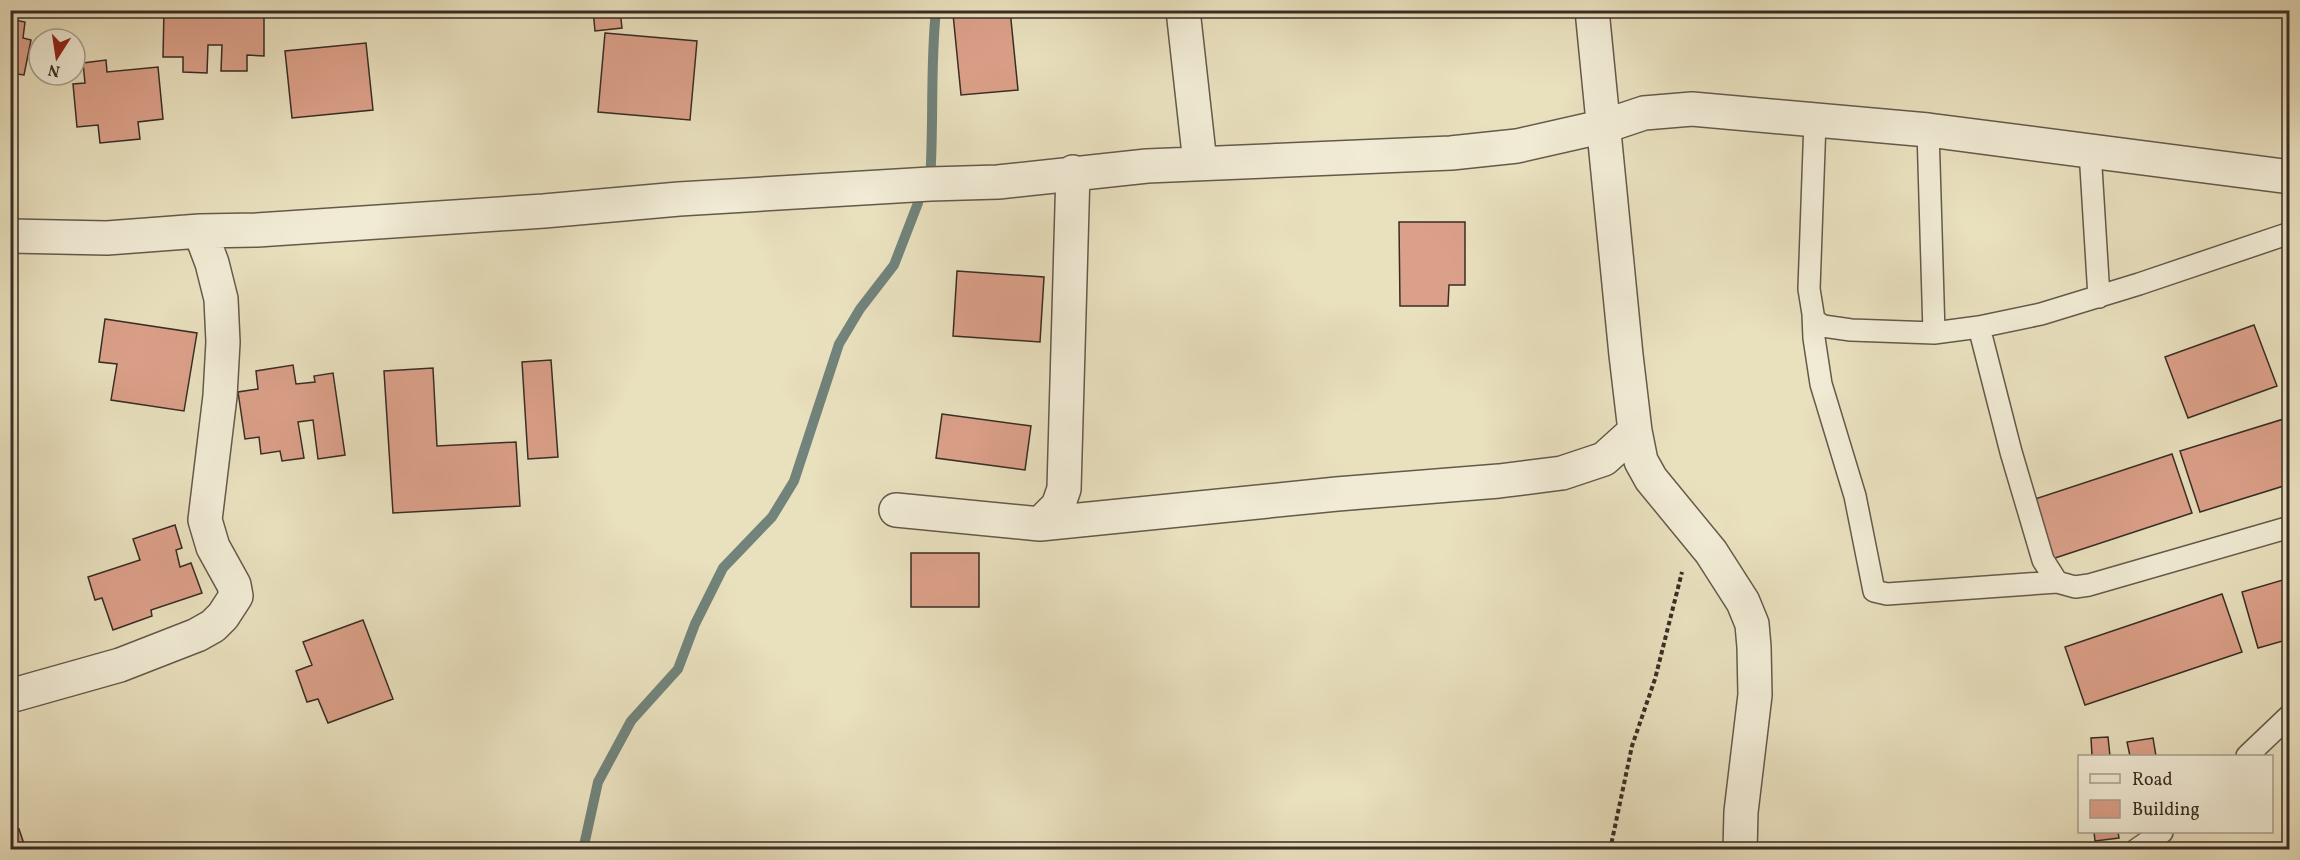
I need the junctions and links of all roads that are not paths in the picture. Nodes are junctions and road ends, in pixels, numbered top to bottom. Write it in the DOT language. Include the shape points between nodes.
graph roads {
  1 [pos="1183,10"];
  2 [pos="1592,10"];
  3 [pos="1815,121"];
  4 [pos="1605,126"];
  5 [pos="1928,130"];
  6 [pos="2090,151"];
  7 [pos="1200,163"];
  8 [pos="1073,172"];
  9 [pos="2289,177"];
  10 [pos="200,231"];
  11 [pos="2289,233"];
  12 [pos="10,236"];
  13 [pos="2099,297"];
  14 [pos="1813,314"];
  15 [pos="1979,327"];
  16 [pos="1934,333"];
  17 [pos="1635,431"];
  18 [pos="896,510"];
  19 [pos="1040,524"];
  20 [pos="2289,527"];
  21 [pos="2057,582"];
  22 [pos="10,696"];
  23 [pos="2289,715"];
  24 [pos="2248,755"];
  25 [pos="2159,833"];
  26 [pos="1740,849"];
  27 [pos="2136,849"];
  1 -- 7 [label="street"];
  2 -- 4 [label="street"];
  3 -- 4 [label="street" via="1692,109 1644,113"];
  3 -- 5 [label="street"];
  3 -- 14 [label="lane" via="1809,289"];
  4 -- 7 [label="street" via="1517,146 1451,153"];
  4 -- 17 [label="street"];
  5 -- 6 [label="street"];
  5 -- 16 [label="lane"];
  6 -- 9 [label="street"];
  6 -- 13 [label="lane"];
  7 -- 8 [label="street"];
  8 -- 10 [label="street" via="998,182"];
  8 -- 19 [label="street" via="1064,495"];
  10 -- 12 [label="street" via="107,238"];
  10 -- 22 [label="street" via="221,298 223,342 205,520 236,596 224,616 197,635 120,665"];
  11 -- 13 [label="lane"];
  13 -- 15 [label="lane"];
  14 -- 16 [label="lane" via="1816,322 1824,326"];
  14 -- 21 [label="lane" via="1821,384 1855,496 1874,591 1887,594"];
  15 -- 16 [label="lane"];
  15 -- 21 [label="lane" via="2043,560"];
  17 -- 19 [label="street" via="1604,459 1562,473"];
  17 -- 26 [label="street" via="1641,461 1651,479 1711,552 1743,602 1752,624 1755,695"];
  18 -- 19 [label="street"];
  20 -- 21 [label="lane" via="2089,585"];
  23 -- 24 [label="lane"];
  25 -- 27 [label="lane"];
}
